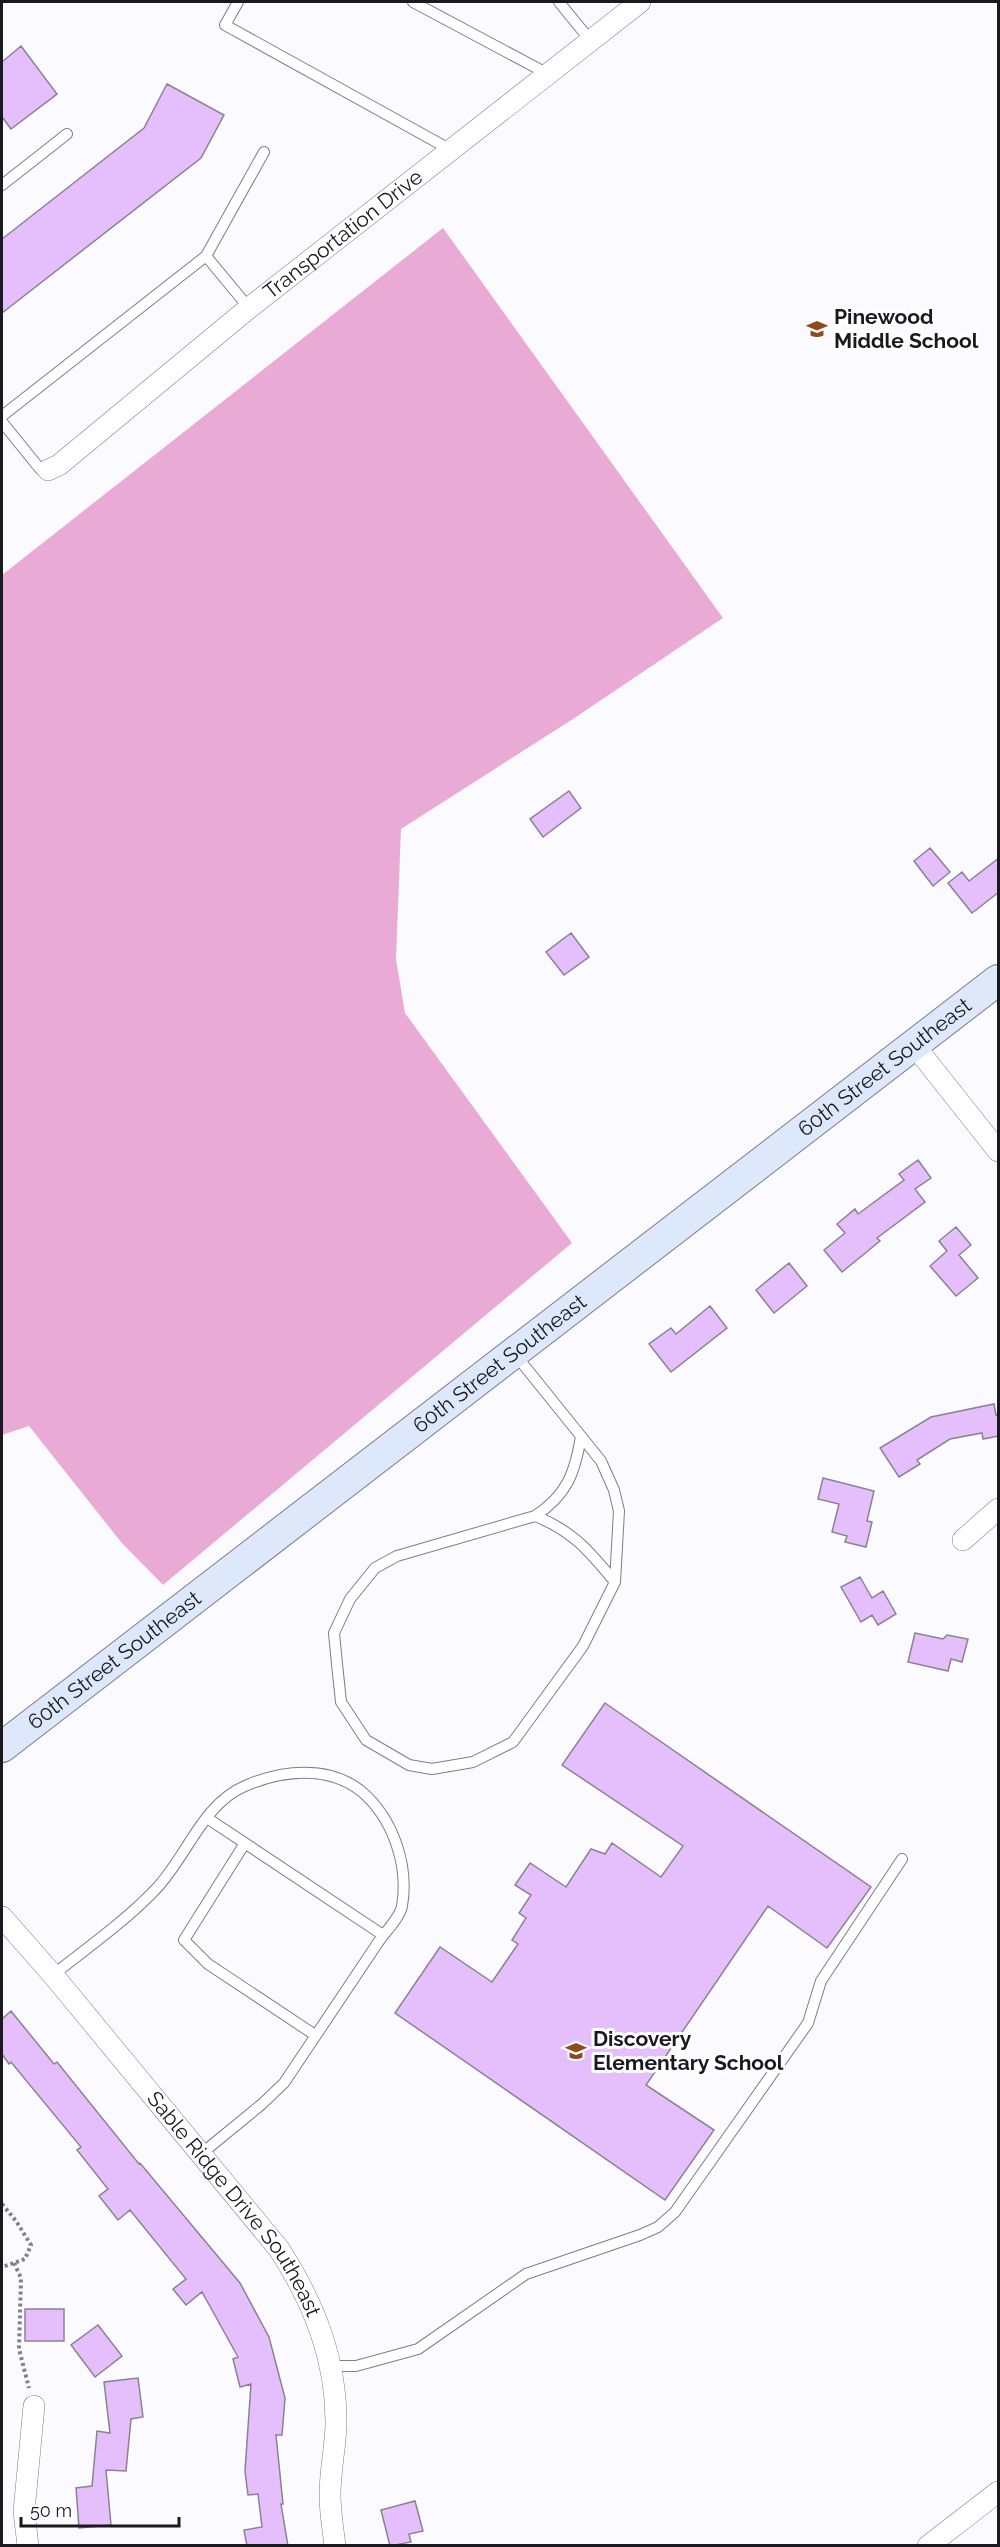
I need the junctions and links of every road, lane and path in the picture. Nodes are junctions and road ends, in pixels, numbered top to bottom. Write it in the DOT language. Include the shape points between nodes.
graph roads {
  1 [pos="238,2"];
  2 [pos="413,2"];
  3 [pos="559,2"];
  4 [pos="640,2"];
  5 [pos="591,40"];
  6 [pos="549,74"];
  7 [pos="67,134"];
  8 [pos="451,150"];
  9 [pos="264,152"];
  10 [pos="2,185"];
  11 [pos="206,256"];
  12 [pos="249,308"];
  13 [pos="2,416"];
  14 [pos="2,422"];
  15 [pos="48,470"];
  16 [pos="999,980"];
  17 [pos="914,1045"];
  18 [pos="999,1151"];
  19 [pos="513,1351"];
  20 [pos="581,1436"];
  21 [pos="999,1509"];
  22 [pos="535,1516"];
  23 [pos="963,1540"];
  24 [pos="615,1582"];
  25 [pos="2,1746"];
  26 [pos="207,1818"];
  27 [pos="245,1843"];
  28 [pos="902,1859"];
  29 [pos="2,1917"];
  30 [pos="383,1935"];
  31 [pos="53,1975"];
  32 [pos="315,2036"];
  33 [pos="201,2154"];
  34 [pos="2,2204"];
  35 [pos="14,2263"];
  36 [pos="2,2267"];
  37 [pos="331,2366"];
  38 [pos="34,2406"];
  39 [pos="999,2492"];
  40 [pos="28,2546"];
  41 [pos="335,2546"];
  42 [pos="928,2546"];
  1 -- 8 [label="lane" via="225,25"];
  2 -- 6 [label="lane"];
  3 -- 5 [label="lane"];
  4 -- 5 [label="street, Transportation Drive"];
  5 -- 6 [label="street, Transportation Drive"];
  6 -- 8 [label="street, Transportation Drive"];
  7 -- 10 [label="lane"];
  8 -- 12 [label="street, Transportation Drive"];
  9 -- 11 [label="lane"];
  11 -- 12 [label="lane"];
  11 -- 13 [label="lane"];
  12 -- 15 [label="street, Transportation Drive" via="59,465"];
  14 -- 15 [label="lane" via="41,470"];
  16 -- 17 [label="main road, 60th Street Southeast"];
  17 -- 18 [label="street"];
  17 -- 19 [label="main road, 60th Street Southeast"];
  19 -- 20 [label="lane"];
  19 -- 25 [label="main road, 60th Street Southeast"];
  20 -- 22 [label="lane" via="576,1464 566,1486 553,1504"];
  20 -- 24 [label="lane" via="601,1461 619,1511"];
  21 -- 23 [label="street"];
  22 -- 24 [label="lane" via="557,1525 588,1549"];
  22 -- 24 [label="lane" via="397,1556 375,1568 350,1599 334,1633 341,1702 366,1740 409,1766 432,1769 473,1762 513,1743 583,1646"];
  26 -- 27 [label="lane"];
  26 -- 30 [label="lane" via="223,1798 273,1777 301,1772 345,1780 379,1810 399,1848 402,1908"];
  26 -- 31 [label="lane" via="174,1869 154,1891"];
  27 -- 30 [label="lane"];
  27 -- 32 [label="lane" via="184,1940 208,1964"];
  28 -- 37 [label="lane" via="821,1981 808,2023 675,2212 658,2227 640,2235 526,2274 418,2349 356,2366"];
  29 -- 31 [label="street, Sable Ridge Drive Southeast"];
  30 -- 32 [label="lane"];
  31 -- 33 [label="street, Sable Ridge Drive Southeast"];
  32 -- 33 [label="lane" via="284,2083"];
  33 -- 37 [label="street, Sable Ridge Drive Southeast" via="300,2280"];
  34 -- 35 [label="path" via="32,2245 25,2259"];
  35 -- 36 [label="path"];
  35 -- 38 [label="path" via="21,2278 19,2349"];
  37 -- 41 [label="street, Sable Ridge Drive Southeast" via="336,2425 330,2493"];
  38 -- 40 [label="street" via="24,2511"];
  39 -- 42 [label="street"];
}
